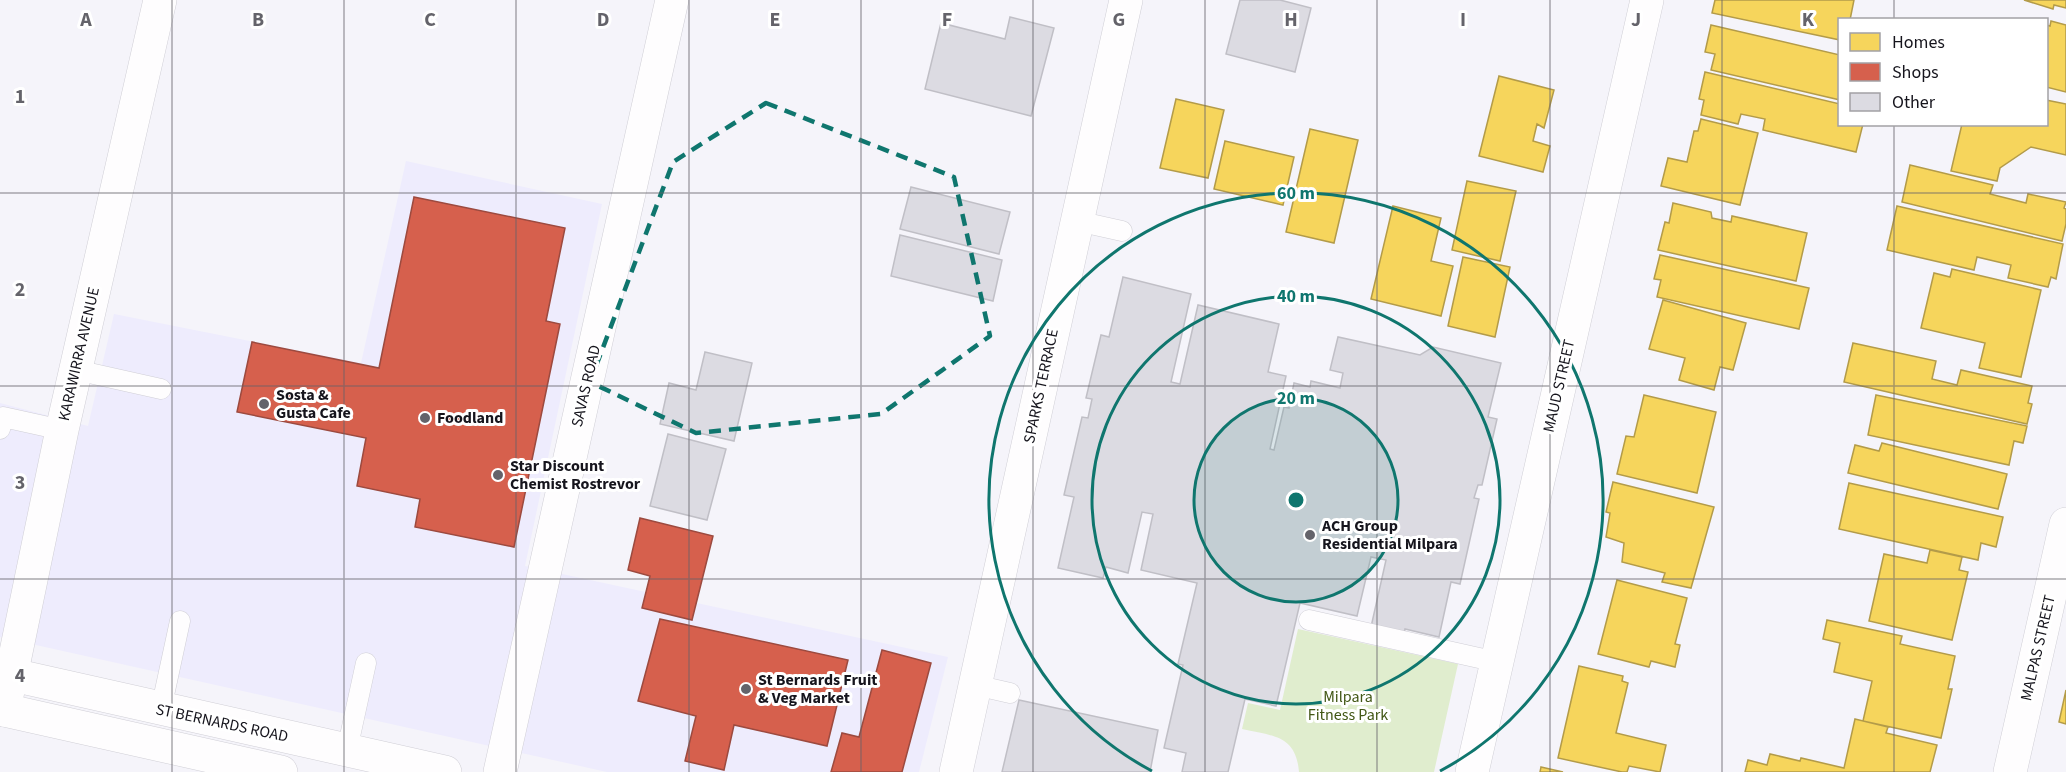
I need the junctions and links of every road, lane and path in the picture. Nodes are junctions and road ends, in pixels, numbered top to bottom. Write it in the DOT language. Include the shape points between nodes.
graph roads {
  1 [pos="160,0"];
  2 [pos="672,0"];
  3 [pos="1126,0"];
  4 [pos="1647,0"];
  5 [pos="1077,221"];
  6 [pos="1122,231"];
  7 [pos="76,370"];
  8 [pos="161,389"];
  9 [pos="0,429"];
  10 [pos="62,430"];
  11 [pos="2066,524"];
  12 [pos="2061,569"];
  13 [pos="1308,620"];
  14 [pos="180,621"];
  15 [pos="1497,662"];
  16 [pos="366,663"];
  17 [pos="6,673"];
  18 [pos="975,685"];
  19 [pos="1010,693"];
  20 [pos="2,710"];
  21 [pos="161,710"];
  22 [pos="346,750"];
  23 [pos="281,772"];
  24 [pos="445,772"];
  25 [pos="500,772"];
  26 [pos="956,772"];
  27 [pos="1472,772"];
  28 [pos="2010,772"];
  1 -- 7 [label="street, KARAWIRRA AVENUE"];
  2 -- 25 [label="street, SAVAS ROAD"];
  3 -- 5 [label="street, SPARKS TERRACE"];
  4 -- 15 [label="street, MAUD STREET"];
  5 -- 6 [label="lane"];
  5 -- 18 [label="street, SPARKS TERRACE"];
  7 -- 8 [label="lane"];
  7 -- 10 [label="street, KARAWIRRA AVENUE"];
  9 -- 10 [label="lane" via="3,417"];
  10 -- 17 [label="street, KARAWIRRA AVENUE"];
  11 -- 12 [label="street, MALPAS STREET"];
  12 -- 28 [label="street, MALPAS STREET"];
  13 -- 15 [label="lane"];
  14 -- 21 [label="lane"];
  15 -- 27 [label="street, MAUD STREET"];
  16 -- 22 [label="lane"];
  17 -- 20 [label="street, KARAWIRRA AVENUE"];
  17 -- 21 [label="street, ST BERNARDS ROAD"];
  18 -- 19 [label="lane"];
  18 -- 26 [label="street, SPARKS TERRACE"];
  20 -- 23 [label="street, ST BERNARDS ROAD"];
  21 -- 22 [label="street, ST BERNARDS ROAD"];
  22 -- 24 [label="street, ST BERNARDS ROAD"];
}
